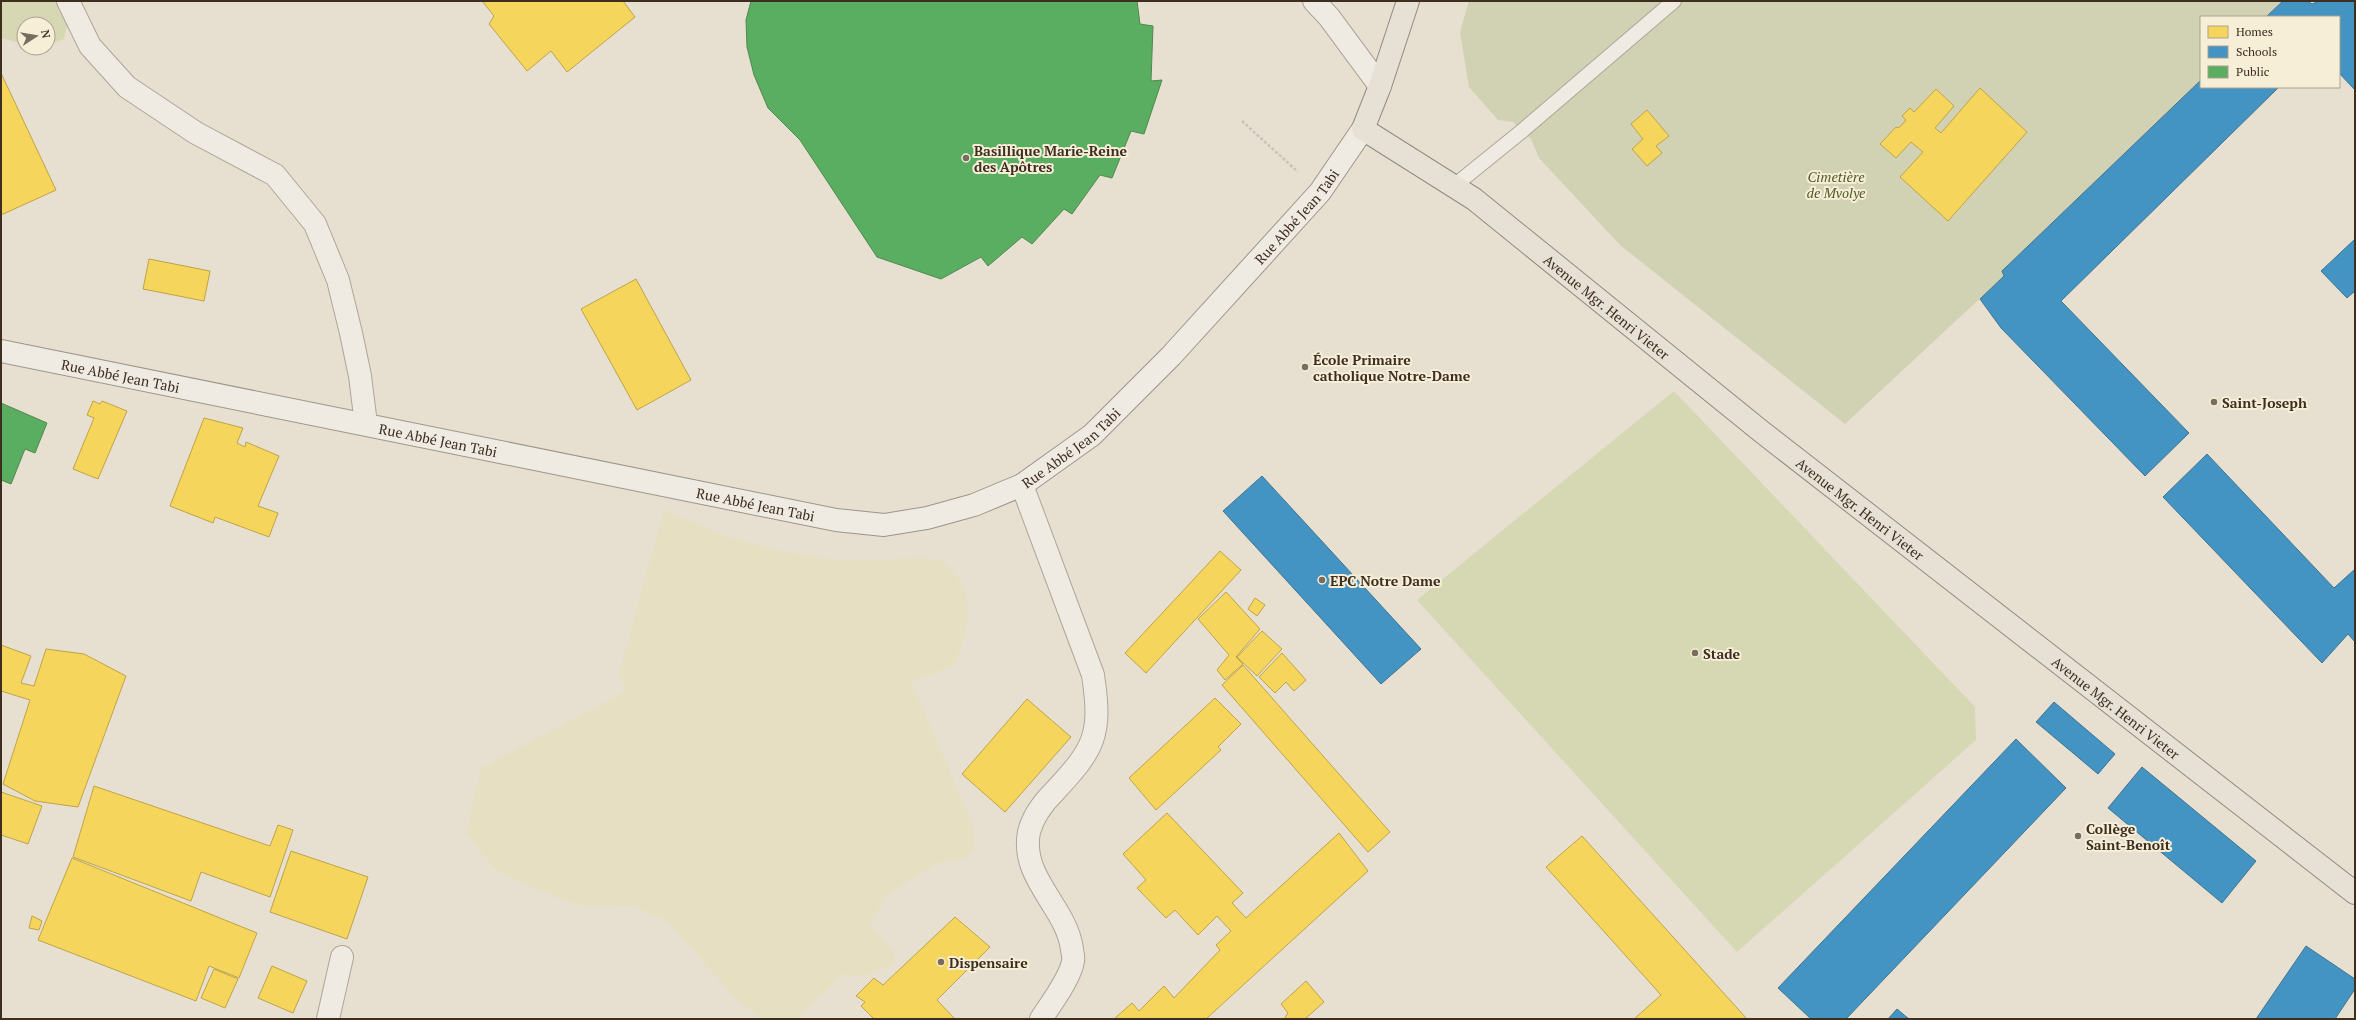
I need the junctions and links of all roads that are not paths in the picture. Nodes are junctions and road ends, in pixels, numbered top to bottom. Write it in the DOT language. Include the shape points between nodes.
graph roads {
  1 [pos="68,1"];
  2 [pos="1314,1"];
  3 [pos="1408,1"];
  4 [pos="1674,1"];
  5 [pos="1380,86"];
  6 [pos="1363,129"];
  7 [pos="1454,186"];
  8 [pos="1,351"];
  9 [pos="366,424"];
  10 [pos="1022,486"];
  11 [pos="2355,893"];
  12 [pos="342,957"];
  13 [pos="328,1019"];
  14 [pos="1041,1019"];
  1 -- 9 [label="main road" via="90,46 127,87 196,133 274,175 315,224 338,280 352,333"];
  2 -- 5 [label="main road"];
  3 -- 5 [label="main road"];
  4 -- 7 [label="lane"];
  5 -- 6 [label="main road"];
  6 -- 7 [label="main road, Avenue Mgr. Henri Vieter"];
  6 -- 10 [label="main road, Rue Abbé Jean Tabi" via="1320,192 1171,356 1092,435"];
  7 -- 11 [label="main road, Avenue Mgr. Henri Vieter" via="1762,432"];
  8 -- 9 [label="main road, Rue Abbé Jean Tabi"];
  9 -- 10 [label="main road, Rue Abbé Jean Tabi" via="836,520 884,525 927,518 974,505"];
  10 -- 14 [label="main road" via="1094,676 1098,704 1096,732 1083,761 1039,808 1030,831 1028,848 1031,866 1070,932 1074,960"];
  12 -- 13 [label="main road"];
}
